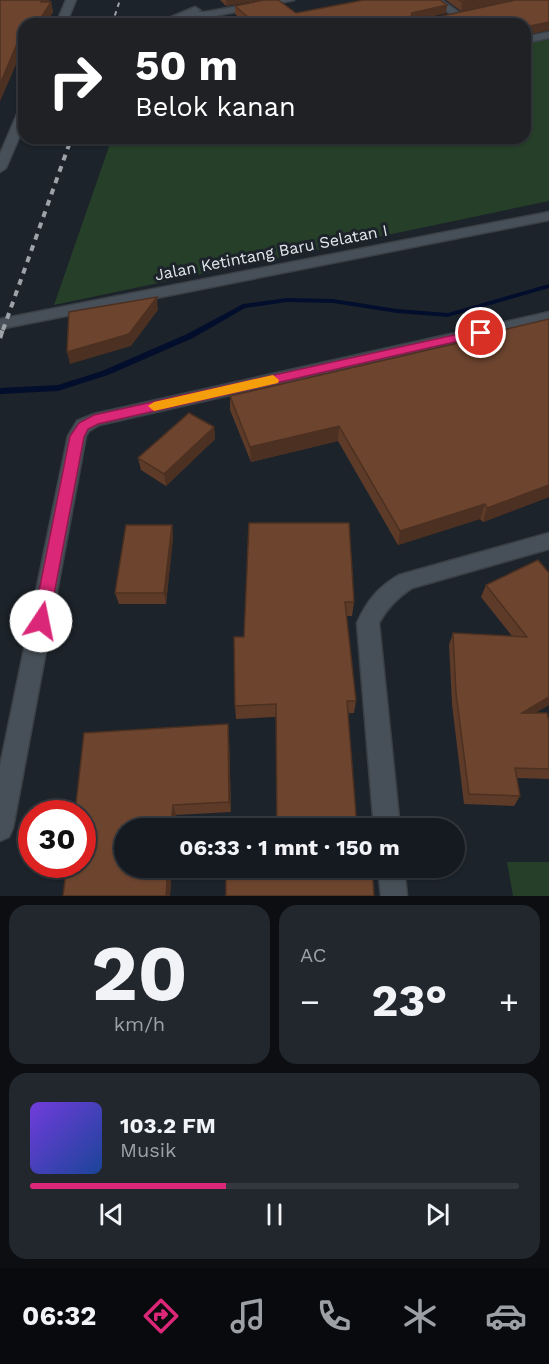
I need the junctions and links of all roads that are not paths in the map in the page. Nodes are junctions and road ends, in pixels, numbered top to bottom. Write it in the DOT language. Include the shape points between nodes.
graph roads {
  1 [pos="71,0"];
  2 [pos="243,0"];
  3 [pos="289,0"];
  4 [pos="436,0"];
  5 [pos="202,12"];
  6 [pos="470,14"];
  7 [pos="64,18"];
  8 [pos="176,18"];
  9 [pos="208,18"];
  10 [pos="549,35"];
  11 [pos="531,39"];
  12 [pos="18,125"];
  13 [pos="1,162"];
  14 [pos="549,216"];
  15 [pos="549,317"];
  16 [pos="0,324"];
  17 [pos="549,541"];
  18 [pos="386,818"];
  19 [pos="0,828"];
  20 [pos="392,878"];
  21 [pos="394,896"];
  1 -- 7 [label="street"];
  2 -- 5 [label="street"];
  3 -- 5 [label="street"];
  4 -- 6 [label="street" via="454,17"];
  5 -- 8 [label="street"];
  5 -- 9 [label="street"];
  10 -- 11 [label="street"];
  12 -- 13 [label="street"];
  14 -- 16 [label="street, Jalan Ketintang Baru Selatan I"];
  15 -- 19 [label="street" via="94,420 83,426 77,436"];
  17 -- 18 [label="street" via="406,581 377,603 368,623"];
  20 -- 21 [label="street"];
}
